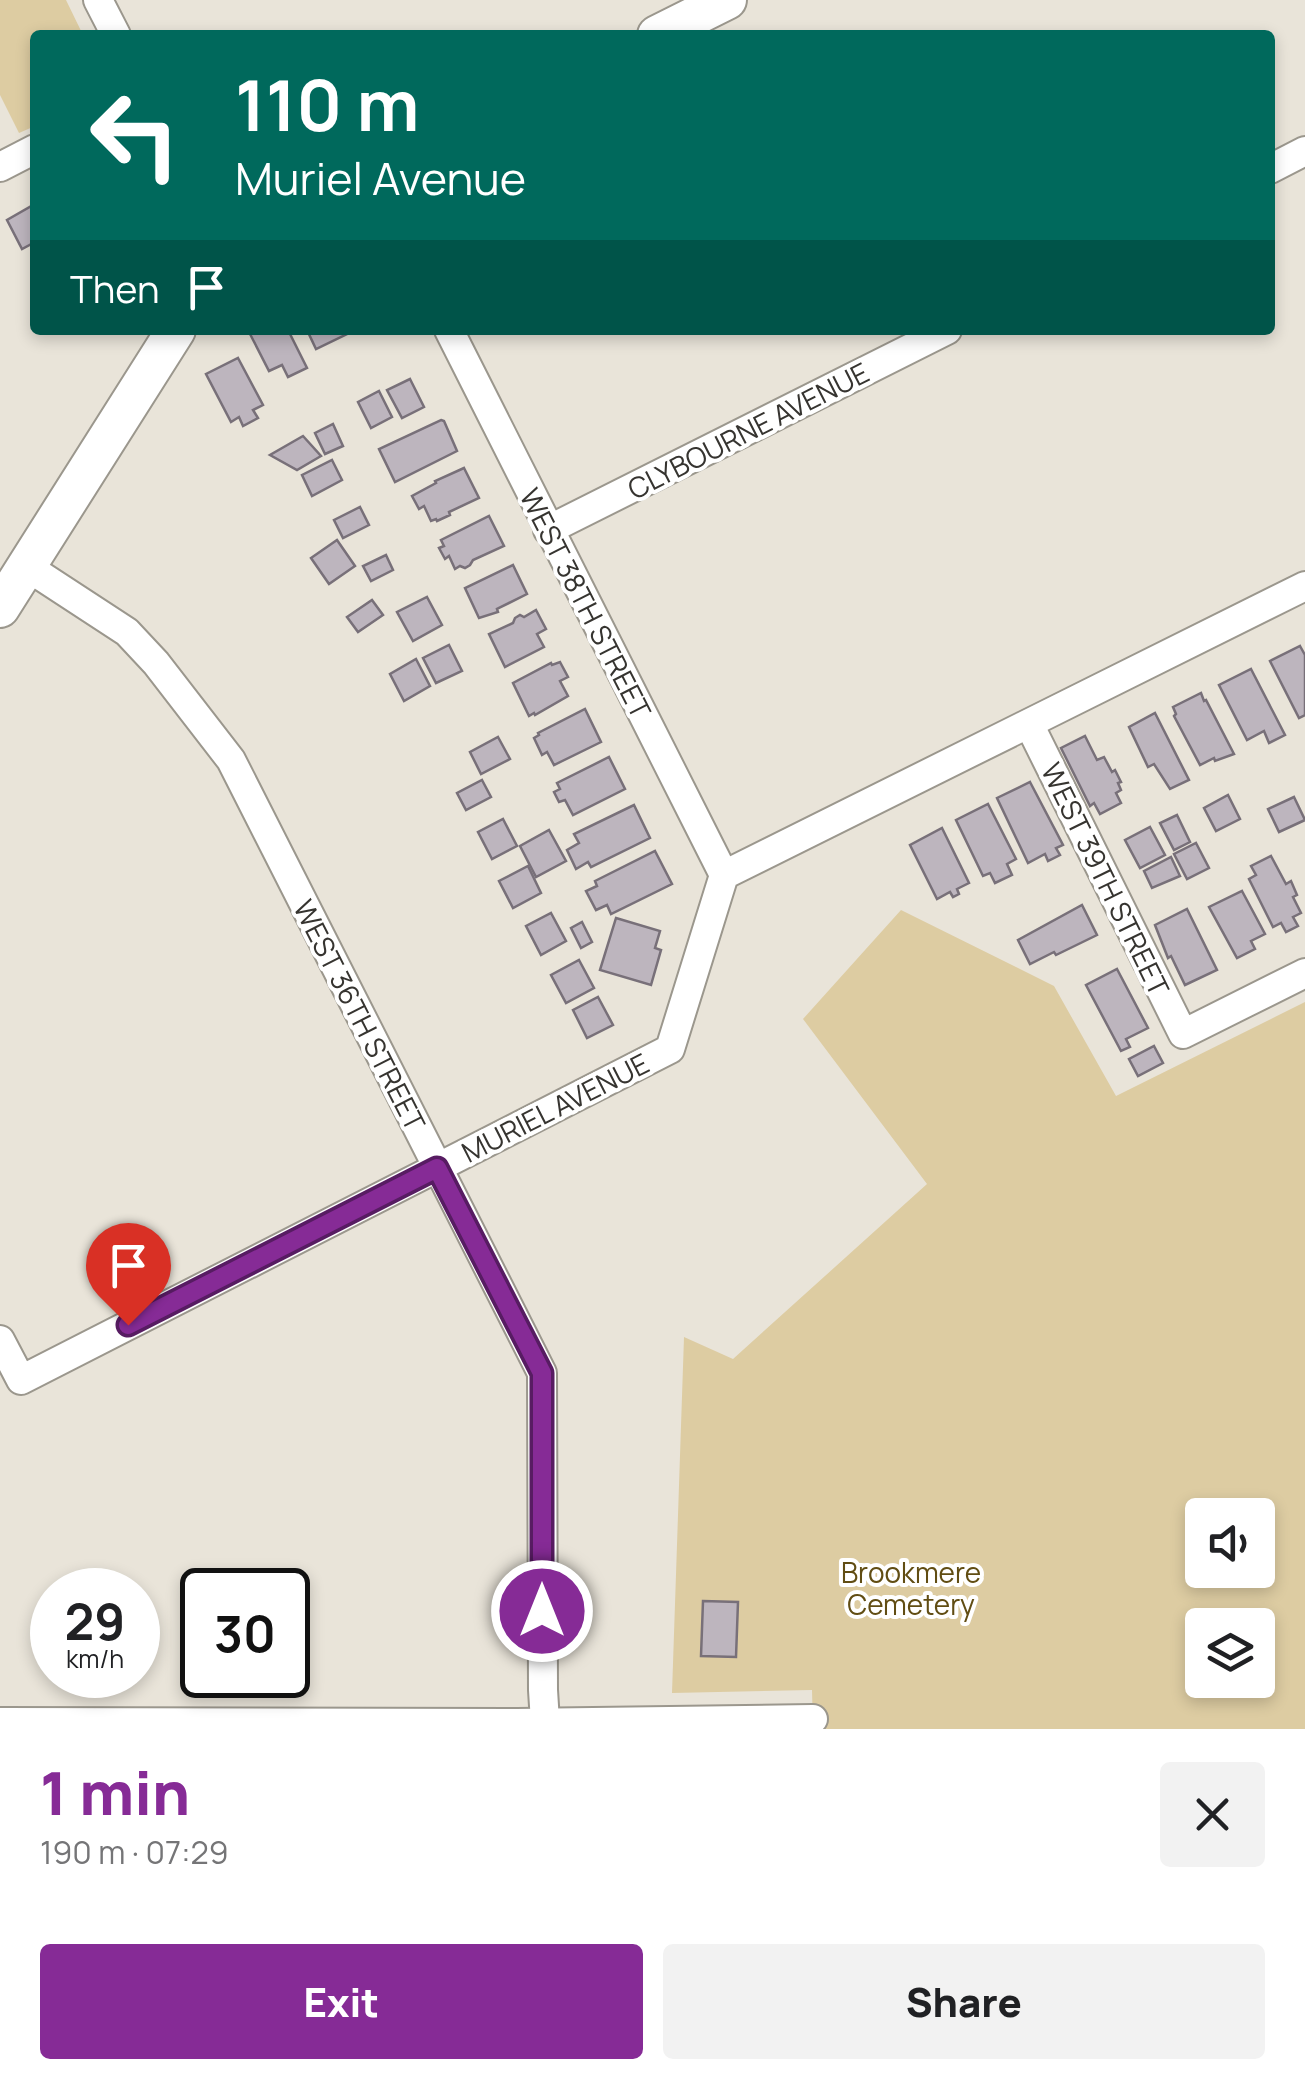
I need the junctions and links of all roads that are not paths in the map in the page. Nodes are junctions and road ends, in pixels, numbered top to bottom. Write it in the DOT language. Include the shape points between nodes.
graph roads {
  1 [pos="98,0"];
  2 [pos="727,0"];
  3 [pos="113,30"];
  4 [pos="666,30"];
  5 [pos="1305,151"];
  6 [pos="30,152"];
  7 [pos="1275,166"];
  8 [pos="0,167"];
  9 [pos="173,335"];
  10 [pos="451,335"];
  11 [pos="937,335"];
  12 [pos="548,530"];
  13 [pos="26,566"];
  14 [pos="1305,586"];
  15 [pos="0,608"];
  16 [pos="1029,724"];
  17 [pos="724,875"];
  18 [pos="1305,972"];
  19 [pos="437,1168"];
  20 [pos="0,1340"];
  21 [pos="813,1719"];
  22 [pos="0,1722"];
  23 [pos="545,1722"];
  24 [pos="594,1725"];
  1 -- 3 [label="street"];
  2 -- 4 [label="main road"];
  5 -- 7 [label="street"];
  6 -- 8 [label="street"];
  9 -- 13 [label="main road"];
  10 -- 12 [label="street, WEST 38TH STREET"];
  11 -- 12 [label="street, CLYBOURNE AVENUE"];
  12 -- 17 [label="street, WEST 38TH STREET"];
  13 -- 15 [label="main road"];
  13 -- 19 [label="street, WEST 36TH STREET" via="127,632 231,760"];
  14 -- 16 [label="street"];
  16 -- 17 [label="street"];
  16 -- 18 [label="street, WEST 39TH STREET" via="1183,1034"];
  17 -- 19 [label="street, MURIEL AVENUE" via="670,1049"];
  19 -- 20 [label="street, MURIEL AVENUE" via="21,1380"];
  19 -- 23 [label="street, WEST 36TH STREET" via="542,1373"];
  21 -- 24 [label="street"];
  22 -- 23 [label="street"];
  23 -- 24 [label="street"];
}
